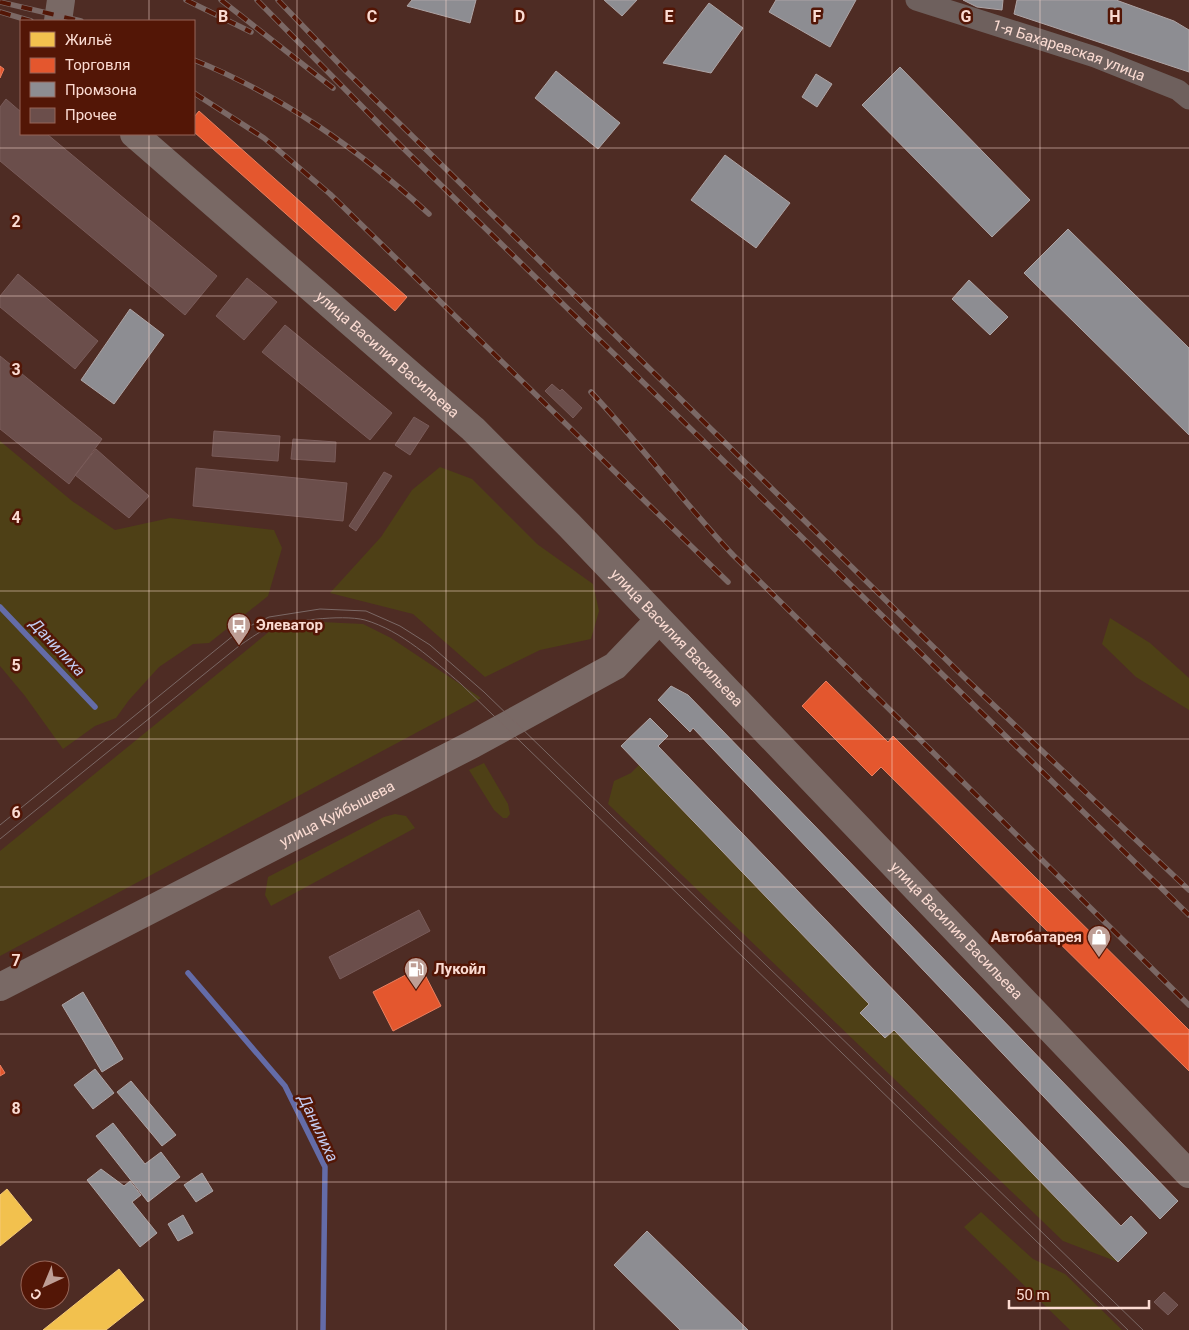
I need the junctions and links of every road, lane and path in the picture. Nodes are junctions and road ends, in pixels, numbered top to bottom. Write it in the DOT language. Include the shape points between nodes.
graph roads {
  1 [pos="61,0"];
  2 [pos="916,0"];
  3 [pos="58,20"];
  4 [pos="1189,99"];
  5 [pos="135,135"];
  6 [pos="659,620"];
  7 [pos="0,987"];
  8 [pos="1189,1174"];
  1 -- 3 [label="main road"];
  2 -- 4 [label="street, 1-я Бахаревская улица" via="1095,57 1178,90"];
  5 -- 6 [label="main road, улица Василия Васильева" via="473,429"];
  6 -- 7 [label="main road, улица Куйбышева" via="615,666 473,744"];
  6 -- 8 [label="main road, улица Василия Васильева"];
}
